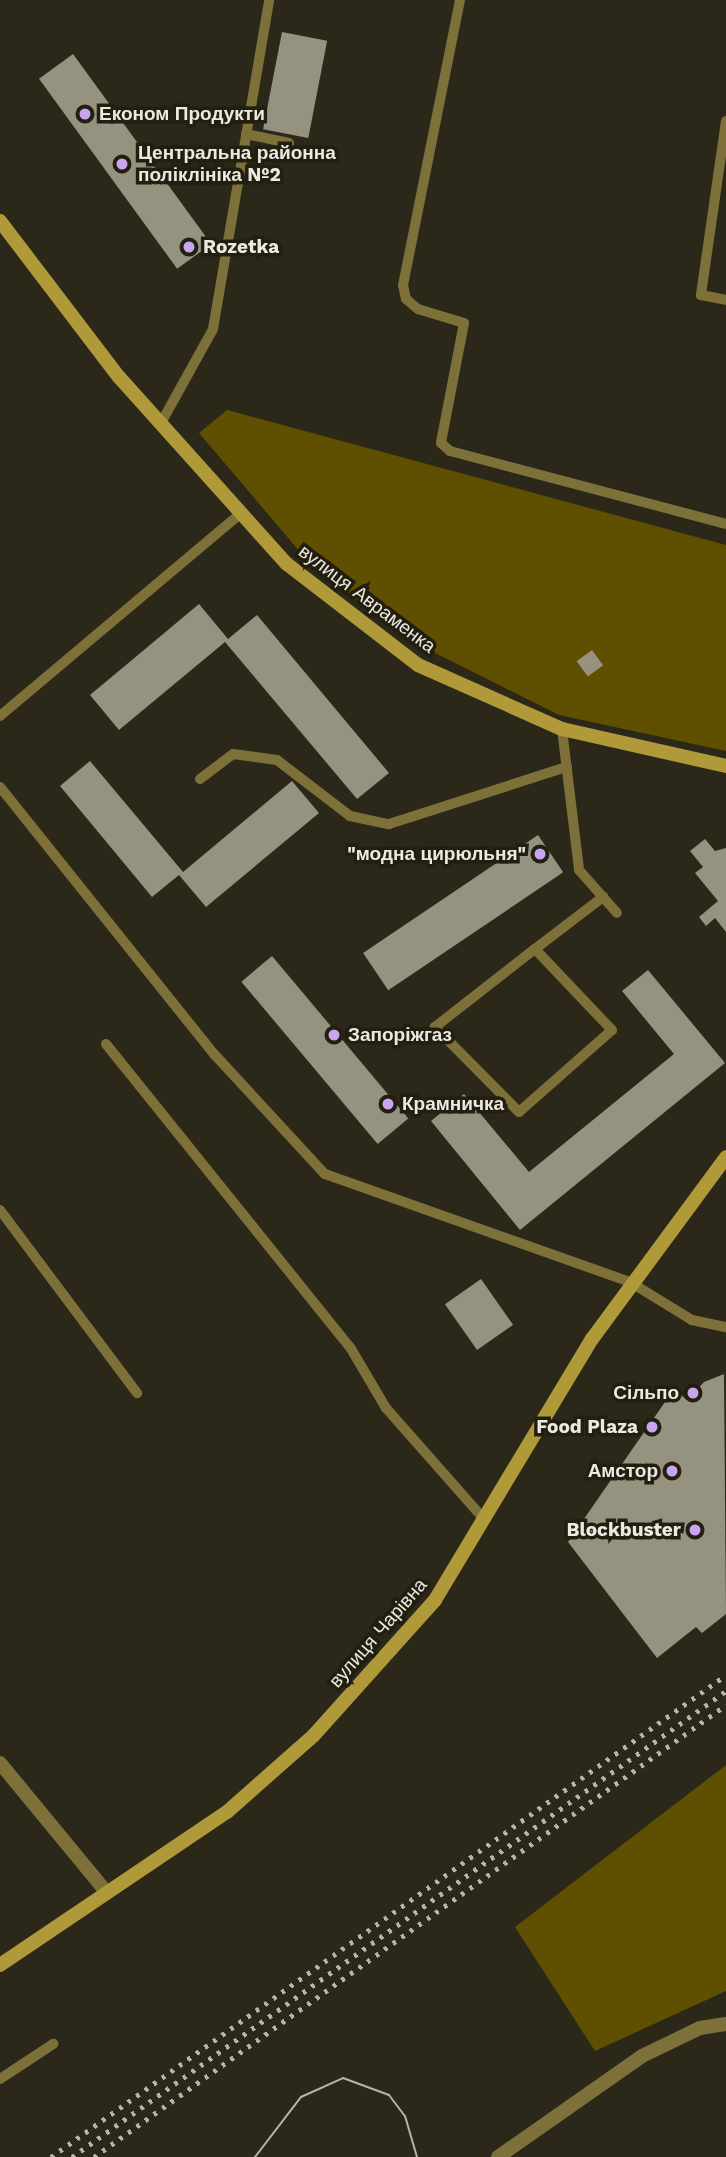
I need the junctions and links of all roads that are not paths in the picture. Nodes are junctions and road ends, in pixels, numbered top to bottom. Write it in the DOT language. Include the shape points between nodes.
graph roads {
  1 [pos="269,0"];
  2 [pos="460,0"];
  3 [pos="726,121"];
  4 [pos="246,134"];
  5 [pos="289,143"];
  6 [pos="0,221"];
  7 [pos="726,300"];
  8 [pos="161,423"];
  9 [pos="241,513"];
  10 [pos="726,524"];
  11 [pos="0,716"];
  12 [pos="562,729"];
  13 [pos="726,766"];
  14 [pos="567,767"];
  15 [pos="200,779"];
  16 [pos="0,787"];
  17 [pos="603,897"];
  18 [pos="617,913"];
  19 [pos="535,949"];
  20 [pos="106,1044"];
  21 [pos="726,1157"];
  22 [pos="0,1210"];
  23 [pos="630,1282"];
  24 [pos="726,1327"];
  25 [pos="138,1393"];
  26 [pos="484,1519"];
  27 [pos="0,1763"];
  28 [pos="107,1893"];
  29 [pos="0,1965"];
  30 [pos="726,2024"];
  31 [pos="54,2043"];
  32 [pos="0,2079"];
  33 [pos="498,2157"];
  1 -- 4 [label="lane"];
  2 -- 10 [label="lane" via="403,285 406,299 418,309 464,323 441,443 450,451"];
  3 -- 7 [label="lane" via="701,295"];
  4 -- 5 [label="lane"];
  4 -- 8 [label="lane" via="213,329"];
  6 -- 8 [label="main road, вулиця Авраменка"];
  8 -- 9 [label="main road, вулиця Авраменка"];
  9 -- 11 [label="lane"];
  9 -- 12 [label="main road, вулиця Авраменка" via="287,564 418,665"];
  12 -- 13 [label="main road, вулиця Авраменка"];
  12 -- 14 [label="lane"];
  14 -- 15 [label="lane" via="389,824 349,816 277,760 233,754"];
  14 -- 17 [label="lane" via="579,870"];
  16 -- 23 [label="lane" via="215,1055 325,1174"];
  17 -- 18 [label="lane"];
  17 -- 19 [label="lane"];
  19 -- 19 [label="lane" via="435,1027 519,1112 612,1030"];
  20 -- 26 [label="lane" via="350,1347 386,1408"];
  21 -- 23 [label="main road, вулиця Чарівна"];
  22 -- 25 [label="lane"];
  23 -- 24 [label="lane" via="692,1320"];
  23 -- 26 [label="main road, вулиця Чарівна"];
  26 -- 28 [label="main road, вулиця Чарівна" via="435,1600 314,1735 227,1812"];
  27 -- 28 [label="street"];
  28 -- 29 [label="main road, вулиця Чарівна"];
  30 -- 33 [label="street" via="700,2028 642,2056"];
  31 -- 32 [label="lane"];
}
